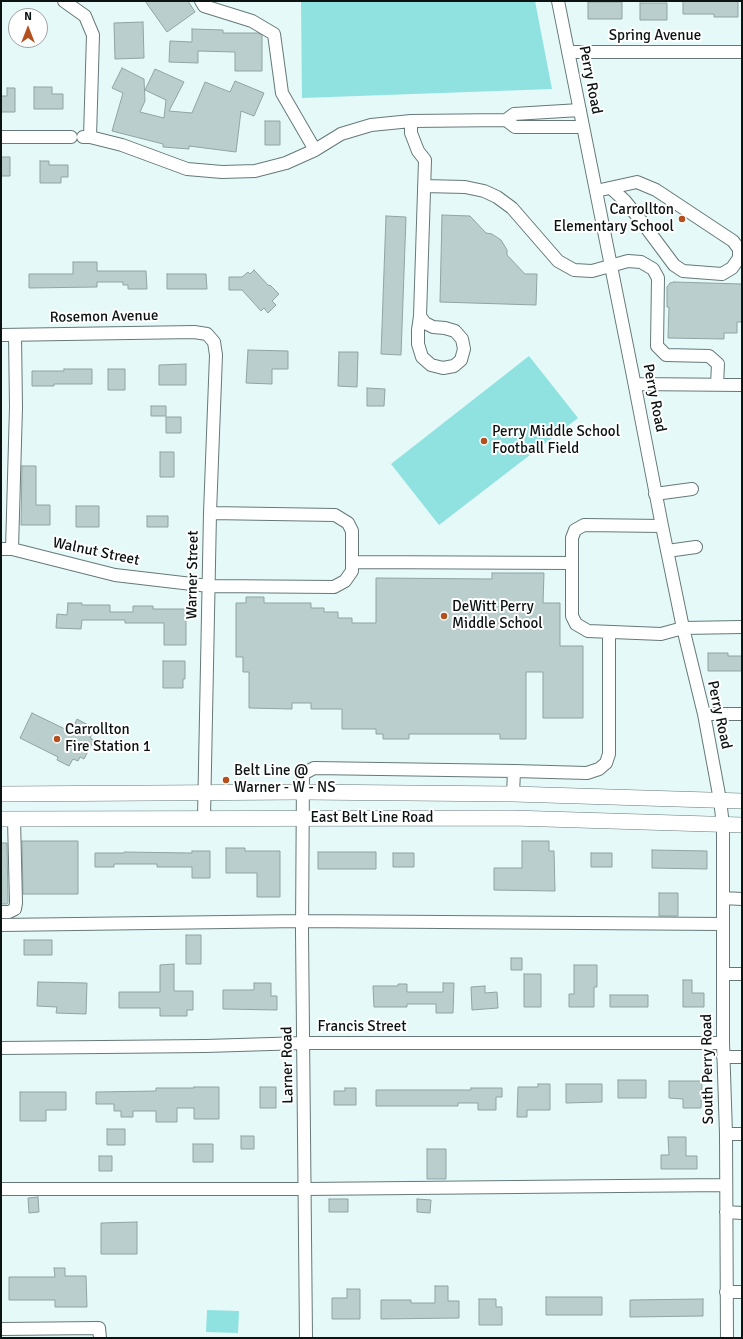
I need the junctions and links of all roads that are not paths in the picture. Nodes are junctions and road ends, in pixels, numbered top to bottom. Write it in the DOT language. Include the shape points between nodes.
graph roads {
  1 [pos="64,1"];
  2 [pos="201,1"];
  3 [pos="558,1"];
  4 [pos="568,52"];
  5 [pos="742,52"];
  6 [pos="580,110"];
  7 [pos="411,120"];
  8 [pos="506,120"];
  9 [pos="583,127"];
  10 [pos="1,137"];
  11 [pos="71,138"];
  12 [pos="315,150"];
  13 [pos="424,186"];
  14 [pos="611,188"];
  15 [pos="596,191"];
  16 [pos="611,266"];
  17 [pos="420,316"];
  18 [pos="208,334"];
  19 [pos="1,335"];
  20 [pos="15,335"];
  21 [pos="635,384"];
  22 [pos="717,385"];
  23 [pos="742,385"];
  24 [pos="692,489"];
  25 [pos="656,494"];
  26 [pos="210,513"];
  27 [pos="662,526"];
  28 [pos="696,547"];
  29 [pos="6,549"];
  30 [pos="667,552"];
  31 [pos="352,562"];
  32 [pos="572,563"];
  33 [pos="209,586"];
  34 [pos="742,627"];
  35 [pos="683,628"];
  36 [pos="608,632"];
  37 [pos="704,714"];
  38 [pos="742,714"];
  39 [pos="514,771"];
  40 [pos="303,792"];
  41 [pos="205,793"];
  42 [pos="1,794"];
  43 [pos="513,794"];
  44 [pos="720,800"];
  45 [pos="742,801"];
  46 [pos="204,818"];
  47 [pos="302,818"];
  48 [pos="7,819"];
  49 [pos="723,825"];
  50 [pos="742,825"];
  51 [pos="723,898"];
  52 [pos="742,898"];
  53 [pos="1,912"];
  54 [pos="302,921"];
  55 [pos="723,924"];
  56 [pos="1,925"];
  57 [pos="723,974"];
  58 [pos="742,974"];
  59 [pos="304,1043"];
  60 [pos="723,1043"];
  61 [pos="1,1048"];
  62 [pos="723,1057"];
  63 [pos="742,1057"];
  64 [pos="726,1134"];
  65 [pos="742,1134"];
  66 [pos="726,1185"];
  67 [pos="1,1189"];
  68 [pos="305,1189"];
  69 [pos="726,1212"];
  70 [pos="742,1213"];
  71 [pos="726,1292"];
  72 [pos="742,1292"];
  73 [pos="1,1329"];
  74 [pos="99,1333"];
  75 [pos="306,1338"];
  76 [pos="727,1338"];
  1 -- 12 [label="street" via="85,16 93,35 87,137 122,145 187,169 222,172 255,171 286,163"];
  2 -- 12 [label="street" via="204,6 252,21 274,34 282,93"];
  3 -- 4 [label="street, Perry Road"];
  4 -- 5 [label="street, Spring Avenue"];
  4 -- 6 [label="street, Perry Road"];
  6 -- 8 [label="street" via="514,114"];
  6 -- 9 [label="street, Perry Road"];
  7 -- 8 [label="street"];
  7 -- 12 [label="street" via="371,125 341,134"];
  7 -- 13 [label="street" via="411,133 425,160"];
  8 -- 9 [label="street" via="515,127"];
  9 -- 15 [label="street, Perry Road"];
  10 -- 11 [label="street"];
  13 -- 16 [label="street" via="465,187 484,191 512,208 558,261 574,270"];
  13 -- 17 [label="street"];
  14 -- 14 [label="street" via="625,201 682,271 722,274 732,268 739,258 739,249 734,241 656,190 637,182"];
  14 -- 15 [label="street"];
  15 -- 16 [label="street, Perry Road"];
  16 -- 21 [label="street, Perry Road"];
  16 -- 22 [label="street" via="628,261 641,262 653,269 658,278 657,346 666,355 709,356 718,364"];
  17 -- 17 [label="street" via="418,337 422,357 431,365 443,368 454,366 461,360 464,349 462,339 455,331 425,323"];
  18 -- 20 [label="street, Rosemon Avenue" via="194,332"];
  18 -- 26 [label="street, Warner Street" via="214,342 216,355"];
  19 -- 20 [label="street, Rosemon Avenue"];
  20 -- 29 [label="street" via="16,408"];
  21 -- 22 [label="street"];
  21 -- 25 [label="street, Perry Road"];
  22 -- 23 [label="street"];
  24 -- 25 [label="street"];
  25 -- 27 [label="street, Perry Road"];
  26 -- 31 [label="street, Walnut Street" via="334,515 348,523 352,530"];
  26 -- 33 [label="street, Warner Street"];
  27 -- 30 [label="street, Perry Road"];
  27 -- 32 [label="street" via="584,525 575,530 572,538"];
  28 -- 30 [label="street"];
  29 -- 33 [label="street, Walnut Street" via="115,575"];
  30 -- 35 [label="street, Perry Road"];
  31 -- 32 [label="street"];
  31 -- 33 [label="street, Walnut Street" via="352,570 345,581 334,587"];
  32 -- 36 [label="street" via="572,616 576,624 588,631"];
  33 -- 41 [label="street, Warner Street"];
  34 -- 35 [label="street"];
  35 -- 36 [label="street" via="661,634"];
  35 -- 37 [label="street, Perry Road"];
  36 -- 39 [label="street" via="609,754 606,763 599,769 587,773"];
  37 -- 38 [label="street"];
  37 -- 44 [label="street, Perry Road"];
  39 -- 40 [label="street, Larner Road" via="314,768 303,774"];
  39 -- 43 [label="street"];
  40 -- 41 [label="main road, East Belt Line Road"];
  40 -- 43 [label="main road, East Belt Line Road"];
  40 -- 47 [label="street, Larner Road"];
  41 -- 42 [label="main road, East Belt Line Road"];
  41 -- 46 [label="street, Warner Street"];
  43 -- 44 [label="main road, East Belt Line Road"];
  44 -- 45 [label="main road, East Belt Line Road"];
  44 -- 49 [label="street, South Perry Road"];
  46 -- 47 [label="main road, East Belt Line Road"];
  46 -- 48 [label="main road, East Belt Line Road"];
  47 -- 49 [label="main road, East Belt Line Road" via="512,818"];
  47 -- 54 [label="street, Larner Road"];
  48 -- 53 [label="street" via="16,903 15,909"];
  49 -- 50 [label="main road, East Belt Line Road"];
  49 -- 51 [label="street, South Perry Road"];
  51 -- 52 [label="street"];
  51 -- 55 [label="street, South Perry Road"];
  54 -- 55 [label="street"];
  54 -- 56 [label="street"];
  54 -- 59 [label="street, Larner Road"];
  55 -- 57 [label="street, South Perry Road"];
  57 -- 58 [label="street"];
  57 -- 60 [label="street, South Perry Road"];
  59 -- 60 [label="street, Francis Street"];
  59 -- 61 [label="street, Francis Street"];
  59 -- 68 [label="street, Larner Road"];
  60 -- 62 [label="street, South Perry Road"];
  62 -- 63 [label="street"];
  62 -- 64 [label="street, South Perry Road"];
  64 -- 65 [label="street"];
  64 -- 66 [label="street, South Perry Road"];
  66 -- 68 [label="street"];
  66 -- 69 [label="street, South Perry Road"];
  67 -- 68 [label="street"];
  68 -- 75 [label="street, Larner Road"];
  69 -- 70 [label="street"];
  69 -- 71 [label="street, South Perry Road"];
  71 -- 72 [label="street"];
  71 -- 76 [label="street, South Perry Road"];
  73 -- 74 [label="street"];
}
